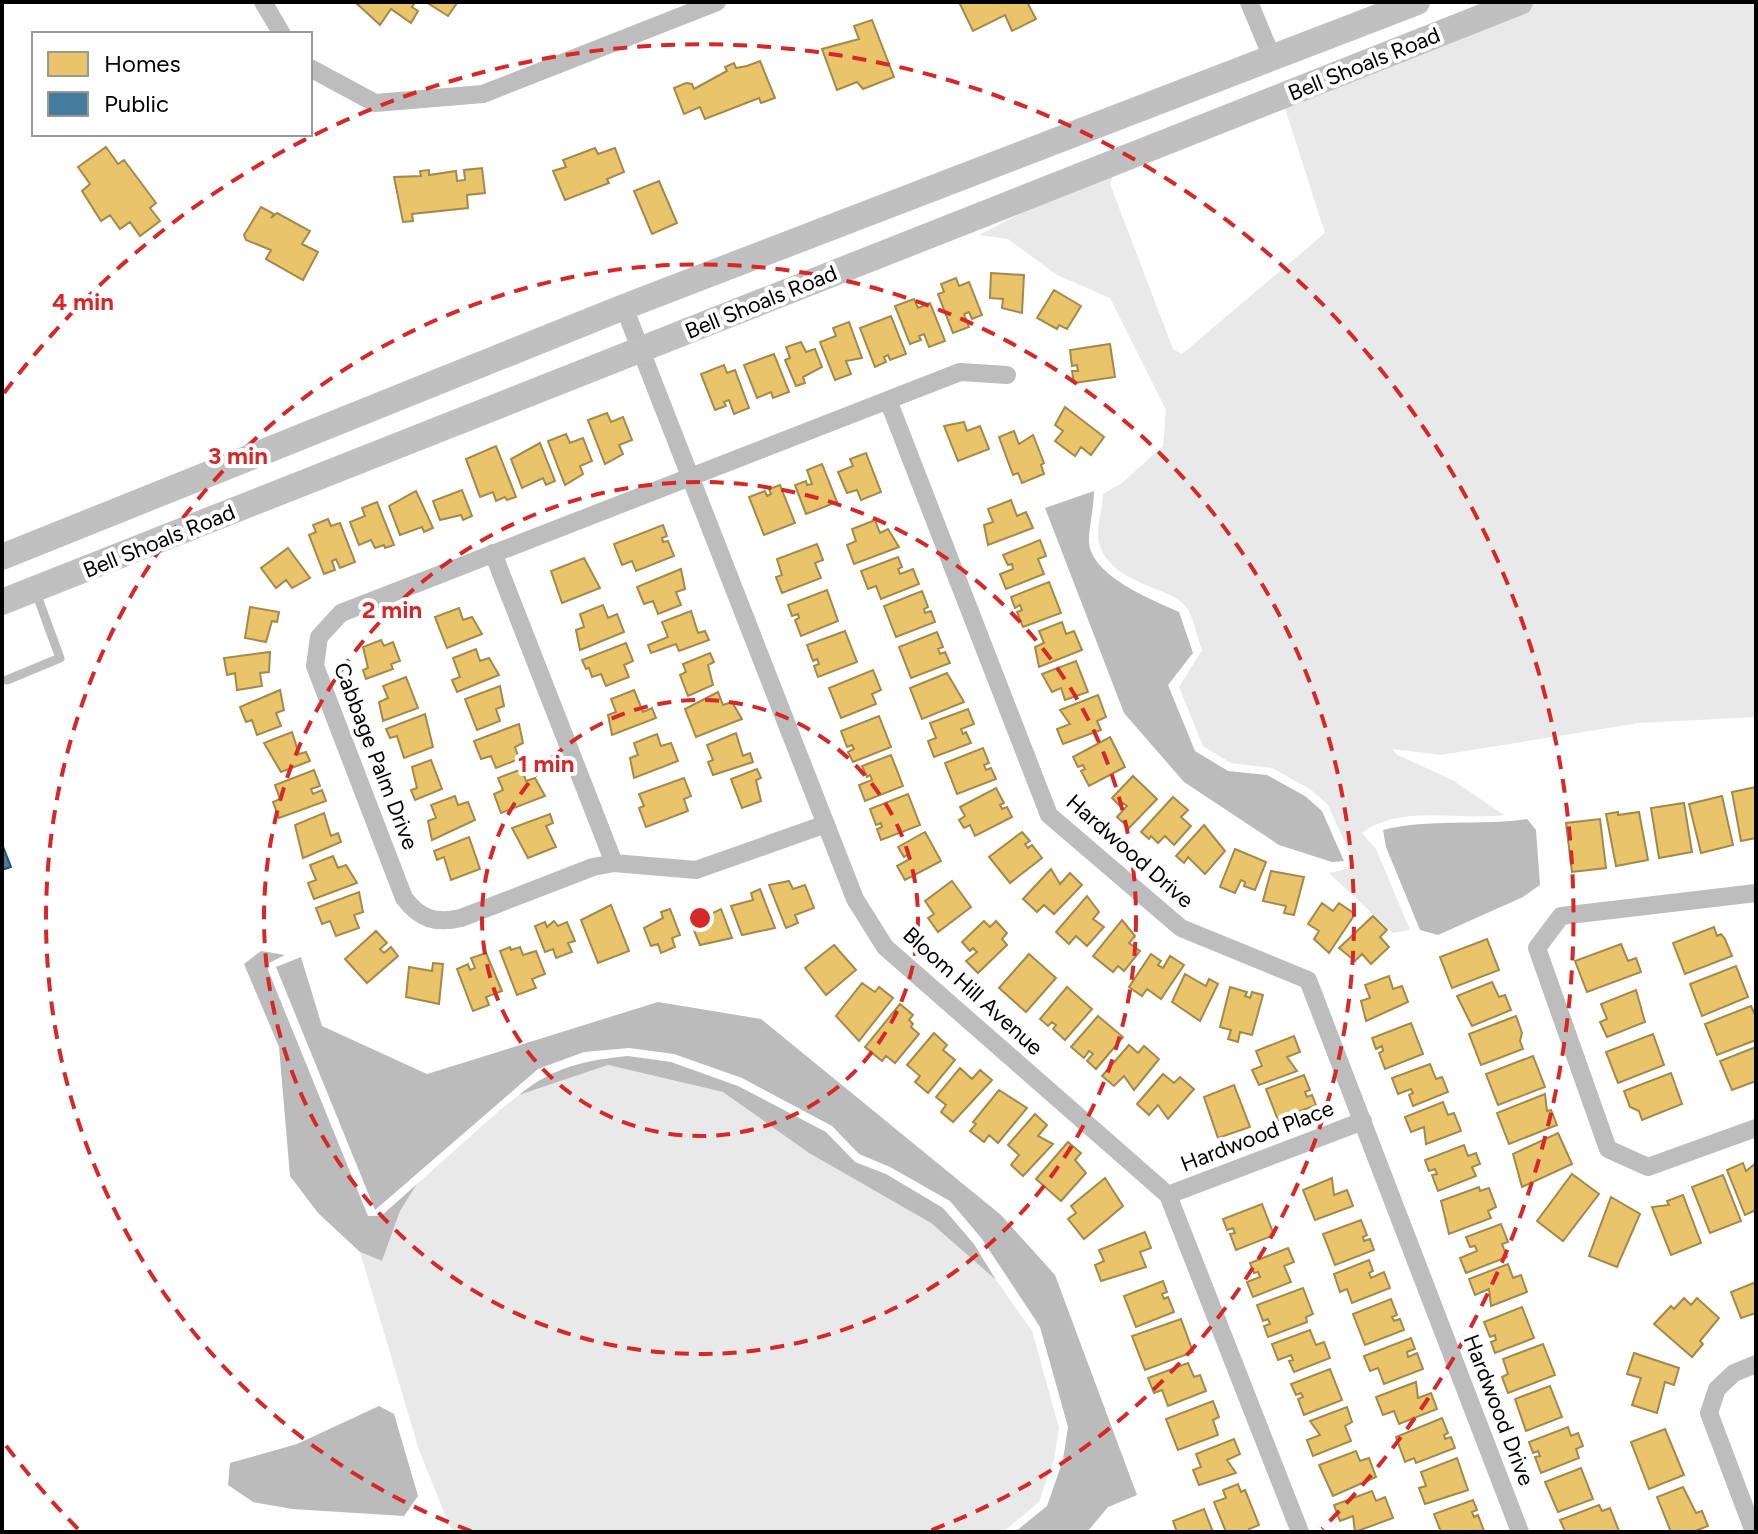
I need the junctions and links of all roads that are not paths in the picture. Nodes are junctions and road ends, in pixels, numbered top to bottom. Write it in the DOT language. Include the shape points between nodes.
graph roads {
  1 [pos="263,2"];
  2 [pos="717,2"];
  3 [pos="1249,2"];
  4 [pos="1417,2"];
  5 [pos="1520,2"];
  6 [pos="682,8"];
  7 [pos="281,32"];
  8 [pos="1273,60"];
  9 [pos="312,69"];
  10 [pos="624,307"];
  11 [pos="641,350"];
  12 [pos="1007,375"];
  13 [pos="888,400"];
  14 [pos="691,477"];
  15 [pos="493,553"];
  16 [pos="2,557"];
  17 [pos="35,590"];
  18 [pos="2,602"];
  19 [pos="7,680"];
  20 [pos="826,824"];
  21 [pos="614,863"];
  22 [pos="1755,895"];
  23 [pos="1363,1121"];
  24 [pos="1756,1128"];
  25 [pos="1168,1195"];
  26 [pos="1756,1364"];
  27 [pos="1300,1532"];
  28 [pos="1520,1532"];
  29 [pos="1754,1532"];
  1 -- 7 [label="street"];
  2 -- 6 [label="street"];
  3 -- 8 [label="street"];
  4 -- 8 [label="main road, Bell Shoals Road"];
  5 -- 11 [label="main road, Bell Shoals Road"];
  6 -- 9 [label="street" via="483,94 375,103"];
  8 -- 10 [label="main road, Bell Shoals Road"];
  10 -- 11 [label="street, Bloom Hill Avenue"];
  10 -- 16 [label="main road, Bell Shoals Road"];
  11 -- 14 [label="street, Bloom Hill Avenue"];
  11 -- 17 [label="main road, Bell Shoals Road"];
  12 -- 13 [label="street, Cabbage Palm Drive" via="960,372"];
  13 -- 14 [label="street, Cabbage Palm Drive"];
  13 -- 23 [label="street, Hardwood Drive" via="1049,815 1181,928 1308,980"];
  14 -- 15 [label="street, Cabbage Palm Drive"];
  14 -- 20 [label="street, Bloom Hill Avenue"];
  15 -- 21 [label="street"];
  15 -- 21 [label="street, Cabbage Palm Drive" via="341,613 328,623 315,650 315,666 404,898 421,916 446,922"];
  17 -- 18 [label="main road, Bell Shoals Road"];
  17 -- 19 [label="lane" via="60,658"];
  20 -- 21 [label="street, Cabbage Palm Drive" via="696,870"];
  20 -- 25 [label="street, Bloom Hill Avenue" via="855,899 885,947"];
  22 -- 24 [label="street" via="1561,916 1537,948 1608,1149 1648,1167"];
  23 -- 25 [label="street, Hardwood Place"];
  23 -- 28 [label="street, Hardwood Drive"];
  25 -- 27 [label="street, Bloom Hill Avenue"];
  26 -- 29 [label="street" via="1734,1373 1717,1389 1709,1413"];
}
